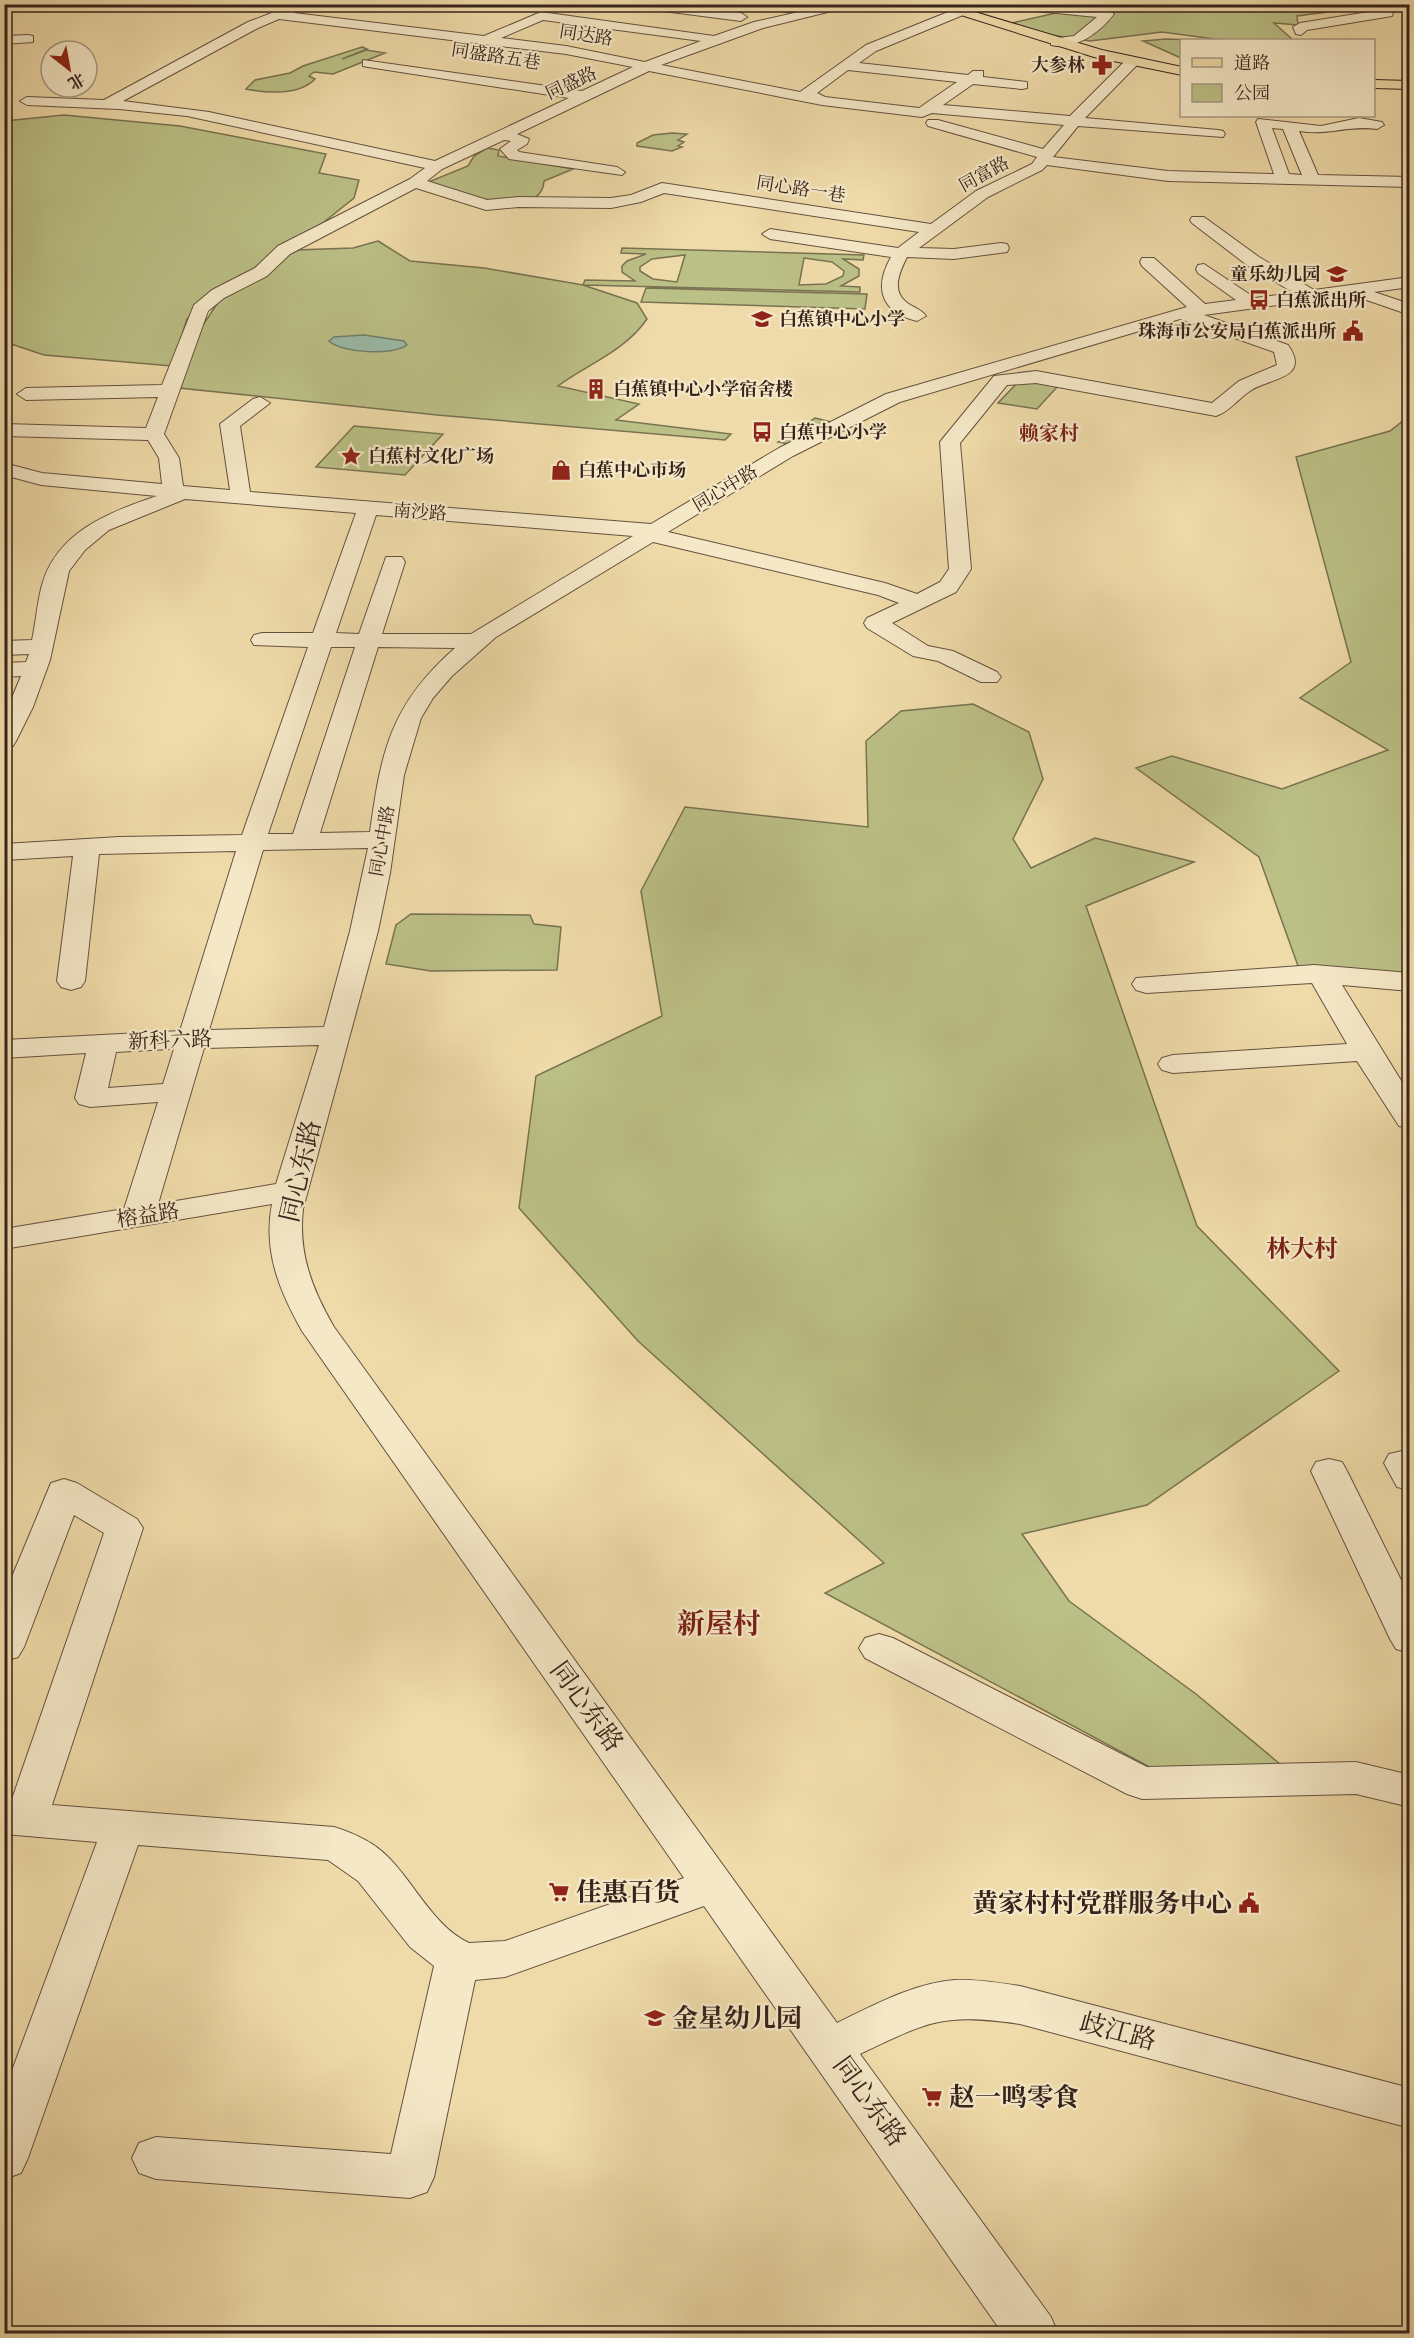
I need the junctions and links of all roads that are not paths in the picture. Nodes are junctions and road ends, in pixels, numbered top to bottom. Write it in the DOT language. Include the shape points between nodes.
graph roads {
  1 [pos="309,4"];
  2 [pos="640,4"];
  3 [pos="854,4"];
  4 [pos="932,4"];
  5 [pos="1005,4"];
  6 [pos="1359,4"];
  7 [pos="1020,5"];
  8 [pos="1050,6"];
  9 [pos="1080,8"];
  10 [pos="548,9"];
  11 [pos="738,11"];
  12 [pos="958,12"];
  13 [pos="277,15"];
  14 [pos="1392,16"];
  15 [pos="1032,21"];
  16 [pos="721,26"];
  17 [pos="1353,27"];
  18 [pos="1301,31"];
  19 [pos="1087,32"];
  20 [pos="28,39"];
  21 [pos="4,40"];
  22 [pos="488,40"];
  23 [pos="1056,42"];
  24 [pos="387,58"];
  25 [pos="1132,62"];
  26 [pos="649,65"];
  27 [pos="848,66"];
  28 [pos="372,68"];
  29 [pos="1180,71"];
  30 [pos="973,77"];
  31 [pos="595,84"];
  32 [pos="1375,84"];
  33 [pos="745,85"];
  34 [pos="1022,86"];
  35 [pos="1410,86"];
  36 [pos="132,87"];
  37 [pos="815,87"];
  38 [pos="725,90"];
  39 [pos="578,100"];
  40 [pos="818,104"];
  41 [pos="534,106"];
  42 [pos="93,107"];
  43 [pos="557,109"];
  44 [pos="170,111"];
  45 [pos="921,113"];
  46 [pos="218,119"];
  47 [pos="1267,119"];
  48 [pos="1074,121"];
  49 [pos="1377,124"];
  50 [pos="1290,126"];
  51 [pos="1218,134"];
  52 [pos="502,135"];
  53 [pos="1043,160"];
  54 [pos="437,166"];
  55 [pos="617,172"];
  56 [pos="1283,179"];
  57 [pos="1312,179"];
  58 [pos="415,182"];
  59 [pos="1410,182"];
  60 [pos="1198,220"];
  61 [pos="933,229"];
  62 [pos="770,234"];
  63 [pos="1001,248"];
  64 [pos="902,252"];
  65 [pos="1148,262"];
  66 [pos="1204,268"];
  67 [pos="1410,282"];
  68 [pos="1351,291"];
  69 [pos="1312,296"];
  70 [pos="1252,303"];
  71 [pos="1201,310"];
  72 [pos="1410,310"];
  73 [pos="1181,313"];
  74 [pos="917,316"];
  75 [pos="1011,372"];
  76 [pos="43,376"];
  77 [pos="168,391"];
  78 [pos="14,403"];
  79 [pos="260,403"];
  80 [pos="4,430"];
  81 [pos="154,434"];
  82 [pos="34,447"];
  83 [pos="6,469"];
  84 [pos="180,493"];
  85 [pos="241,498"];
  86 [pos="368,508"];
  87 [pos="651,532"];
  88 [pos="394,562"];
  89 [pos="918,602"];
  90 [pos="262,640"];
  91 [pos="322,640"];
  92 [pos="369,640"];
  93 [pos="477,641"];
  94 [pos="42,646"];
  95 [pos="4,648"];
  96 [pos="35,669"];
  97 [pos="4,670"];
  98 [pos="989,677"];
  99 [pos="4,741"];
  100 [pos="382,840"];
  101 [pos="304,841"];
  102 [pos="252,843"];
  103 [pos="87,847"];
  104 [pos="4,852"];
  105 [pos="1322,975"];
  106 [pos="71,981"];
  107 [pos="1410,982"];
  108 [pos="1146,984"];
  109 [pos="336,1036"];
  110 [pos="190,1039"];
  111 [pos="103,1043"];
  112 [pos="4,1049"];
  113 [pos="1366,1052"];
  114 [pos="1173,1064"];
  115 [pos="175,1092"];
  116 [pos="1410,1119"];
  117 [pos="291,1191"];
  118 [pos="138,1216"];
  119 [pos="4,1239"];
  120 [pos="1329,1471"];
  121 [pos="1410,1639"];
  122 [pos="4,1647"];
  123 [pos="879,1648"];
  124 [pos="1410,1791"];
  125 [pos="15,1819"];
  126 [pos="123,1828"];
  127 [pos="715,1885"];
  128 [pos="458,1957"];
  129 [pos="831,2047"];
  130 [pos="1410,2108"];
  131 [pos="4,2158"];
  132 [pos="156,2158"];
  133 [pos="1033,2334"];
  1 -- 13 [label="street"];
  2 -- 11 [label="street" via="709,13"];
  3 -- 26 [label="street, 同盛路" via="759,25"];
  4 -- 12 [label="main road"];
  5 -- 7 [label="street"];
  6 -- 14 [label="street"];
  7 -- 8 [label="street"];
  7 -- 15 [label="street" via="1004,19"];
  8 -- 9 [label="street"];
  8 -- 15 [label="street"];
  9 -- 19 [label="street" via="1107,14"];
  10 -- 16 [label="street" via="568,7"];
  11 -- 16 [label="street"];
  12 -- 23 [label="main road"];
  12 -- 27 [label="street" via="877,45"];
  13 -- 22 [label="street, 同达路"];
  13 -- 36 [label="street"];
  14 -- 17 [label="street"];
  14 -- 18 [label="street" via="1300,27"];
  15 -- 19 [label="street"];
  16 -- 22 [label="street" via="707,36 541,16"];
  19 -- 23 [label="street" via="1078,39"];
  20 -- 21 [label="street"];
  22 -- 26 [label="street, 同达路"];
  23 -- 25 [label="main road"];
  24 -- 31 [label="street, 同盛路五巷"];
  25 -- 29 [label="main road"];
  25 -- 48 [label="street, 同富路"];
  26 -- 31 [label="street, 同盛路" via="614,82"];
  26 -- 33 [label="street, 同达路"];
  27 -- 30 [label="street"];
  27 -- 37 [label="street"];
  28 -- 39 [label="street"];
  30 -- 34 [label="street"];
  30 -- 45 [label="street"];
  31 -- 39 [label="street, 同盛路"];
  32 -- 35 [label="main road"];
  33 -- 38 [label="street"];
  33 -- 40 [label="street, 同达路"];
  36 -- 42 [label="street"];
  36 -- 42 [label="street" via="84,97 18,102"];
  36 -- 44 [label="street" via="137,101"];
  37 -- 40 [label="street" via="807,93"];
  37 -- 45 [label="street"];
  39 -- 43 [label="street, 同盛路"];
  40 -- 45 [label="street, 同达路"];
  41 -- 43 [label="street"];
  42 -- 44 [label="street"];
  42 -- 46 [label="street"];
  43 -- 52 [label="street, 同盛路"];
  44 -- 46 [label="street"];
  45 -- 48 [label="street"];
  45 -- 48 [label="street"];
  45 -- 53 [label="street"];
  46 -- 54 [label="street" via="335,140"];
  47 -- 50 [label="street"];
  47 -- 56 [label="street"];
  48 -- 51 [label="street"];
  48 -- 53 [label="street, 同富路"];
  49 -- 50 [label="street" via="1359,122 1321,130"];
  50 -- 57 [label="street"];
  52 -- 54 [label="street, 同盛路"];
  52 -- 55 [label="street" via="522,139 508,149 514,156"];
  53 -- 56 [label="street" via="1168,176"];
  53 -- 61 [label="street, 同富路" via="982,194"];
  54 -- 58 [label="street, 同盛路"];
  56 -- 57 [label="street"];
  57 -- 59 [label="street"];
  58 -- 61 [label="street, 同心路一巷" via="486,206 618,202 662,188"];
  58 -- 77 [label="street, 同盛路" via="284,250 261,272 207,302 200,309"];
  60 -- 69 [label="street" via="1253,261"];
  61 -- 64 [label="street, 同富路"];
  62 -- 64 [label="street"];
  63 -- 64 [label="street" via="954,254"];
  64 -- 74 [label="street, 同富路" via="890,273 889,292 898,305"];
  65 -- 71 [label="street"];
  66 -- 70 [label="street"];
  67 -- 68 [label="street, 同心中路"];
  68 -- 69 [label="street, 同心中路"];
  68 -- 72 [label="street"];
  69 -- 70 [label="street, 同心中路"];
  70 -- 71 [label="street, 同心中路"];
  71 -- 73 [label="street, 同心中路"];
  73 -- 75 [label="street, 同心中路"];
  73 -- 75 [label="street" via="1282,349 1286,365 1276,374 1248,383 1216,410"];
  75 -- 87 [label="street, 同心中路" via="922,388 871,408 786,452"];
  75 -- 89 [label="street" via="950,442 960,569 948,587"];
  76 -- 78 [label="street"];
  77 -- 78 [label="street"];
  77 -- 81 [label="street, 同盛路"];
  78 -- 82 [label="street" via="50,422"];
  79 -- 85 [label="street" via="230,424"];
  80 -- 82 [label="street"];
  81 -- 82 [label="street"];
  81 -- 84 [label="street" via="170,458"];
  82 -- 83 [label="street"];
  83 -- 84 [label="street, 南沙路" via="41,479"];
  84 -- 85 [label="street, 南沙路"];
  84 -- 94 [label="street" via="94,530 69,553 53,577"];
  85 -- 86 [label="street, 南沙路"];
  86 -- 87 [label="street, 南沙路"];
  86 -- 91 [label="street"];
  87 -- 89 [label="street, 南沙路" via="885,590"];
  87 -- 93 [label="street, 同心中路"];
  88 -- 92 [label="street"];
  89 -- 98 [label="street" via="875,623 921,651 945,656"];
  90 -- 91 [label="street"];
  91 -- 92 [label="street"];
  91 -- 102 [label="street"];
  92 -- 93 [label="street"];
  92 -- 101 [label="street"];
  93 -- 100 [label="street, 同心中路" via="443,672 410,716 398,745"];
  94 -- 95 [label="street"];
  94 -- 96 [label="street"];
  96 -- 97 [label="street"];
  96 -- 99 [label="street" via="18,717"];
  100 -- 101 [label="street"];
  100 -- 109 [label="street, 同心中路"];
  101 -- 102 [label="street"];
  102 -- 103 [label="street"];
  102 -- 110 [label="street"];
  103 -- 104 [label="street"];
  103 -- 106 [label="street"];
  105 -- 107 [label="street"];
  105 -- 108 [label="street"];
  105 -- 113 [label="street"];
  109 -- 110 [label="street, 新科六路"];
  109 -- 117 [label="street, 同心东路"];
  110 -- 111 [label="street, 新科六路"];
  110 -- 115 [label="street"];
  111 -- 112 [label="street, 新科六路"];
  111 -- 115 [label="street" via="90,1098"];
  113 -- 114 [label="street"];
  113 -- 116 [label="street"];
  115 -- 118 [label="street"];
  117 -- 118 [label="street, 榕益路"];
  117 -- 127 [label="street, 同心东路" via="285,1226 288,1259 299,1296 319,1332"];
  118 -- 119 [label="street, 榕益路"];
  120 -- 121 [label="street"];
  122 -- 125 [label="street" via="64,1492 124,1528"];
  123 -- 124 [label="street" via="1142,1783 1356,1778"];
  125 -- 126 [label="street"];
  126 -- 128 [label="street" via="334,1844 372,1868 432,1939"];
  126 -- 131 [label="street"];
  127 -- 128 [label="street" via="505,1959"];
  127 -- 129 [label="street, 同心东路"];
  128 -- 132 [label="street" via="410,2177"];
  129 -- 130 [label="street, 歧江路" via="926,2005 972,1999 1020,2005"];
  129 -- 133 [label="street, 同心东路"];
}
